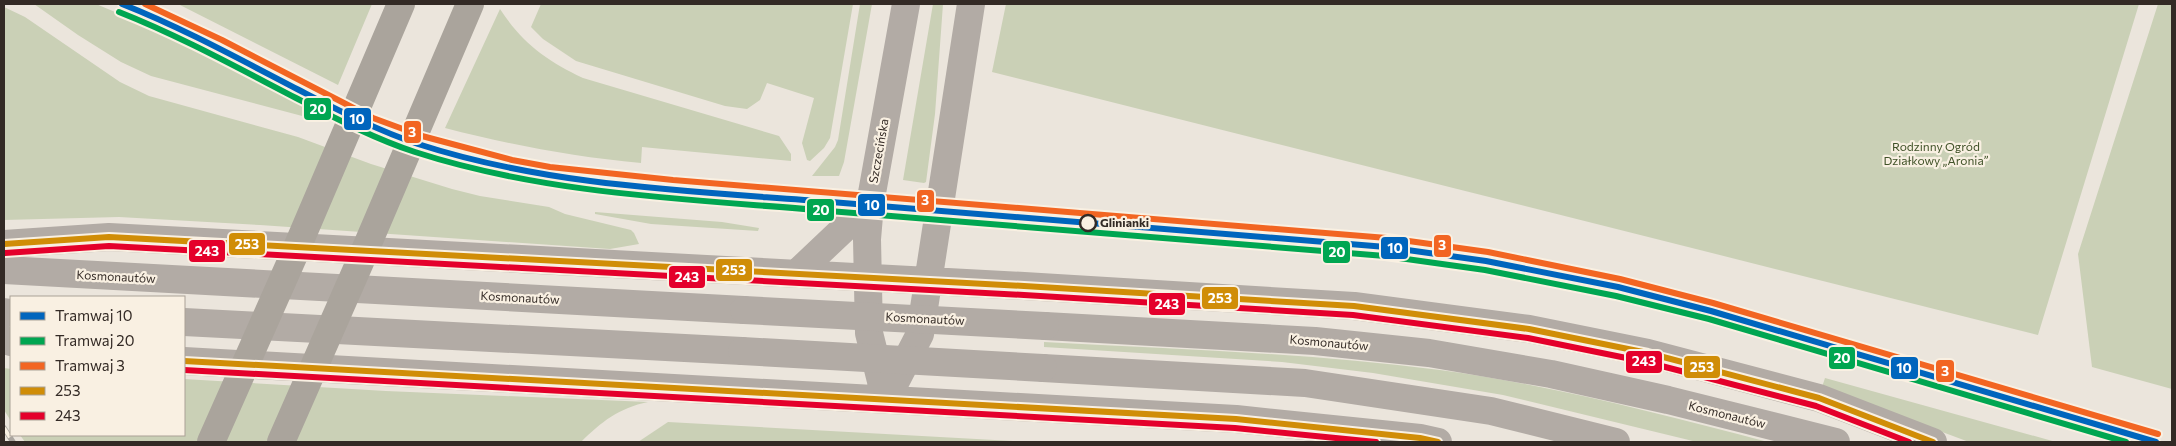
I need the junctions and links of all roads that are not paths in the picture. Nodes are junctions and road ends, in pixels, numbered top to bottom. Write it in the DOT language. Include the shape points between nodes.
graph roads {
  1 [pos="401,4"];
  2 [pos="470,4"];
  3 [pos="906,4"];
  4 [pos="971,4"];
  5 [pos="870,204"];
  6 [pos="4,244"];
  7 [pos="4,270"];
  8 [pos="796,274"];
  9 [pos="868,277"];
  10 [pos="929,280"];
  11 [pos="185,322"];
  12 [pos="185,361"];
  13 [pos="886,400"];
  14 [pos="211,442"];
  15 [pos="281,442"];
  16 [pos="1438,442"];
  17 [pos="1616,442"];
  18 [pos="1836,442"];
  19 [pos="1933,442"];
  1 -- 14 [label="highway, bridge"];
  2 -- 15 [label="highway, bridge"];
  3 -- 5 [label="main road, Szczecińska"];
  4 -- 10 [label="main road"];
  5 -- 8 [label="main road"];
  5 -- 9 [label="main road, Szczecińska"];
  6 -- 8 [label="main road" via="109,237"];
  7 -- 18 [label="main road, Kosmonautów, bridge" via="1315,341 1429,353 1551,374"];
  8 -- 9 [label="main road"];
  9 -- 10 [label="main road"];
  9 -- 13 [label="main road, Szczecińska" via="870,333"];
  10 -- 13 [label="main road" via="920,334"];
  10 -- 19 [label="main road" via="1354,306 1529,329 1648,353 1819,398"];
  11 -- 17 [label="main road, bridge" via="1305,383 1491,411"];
  12 -- 13 [label="main road"];
  13 -- 16 [label="main road" via="1236,419"];
}
